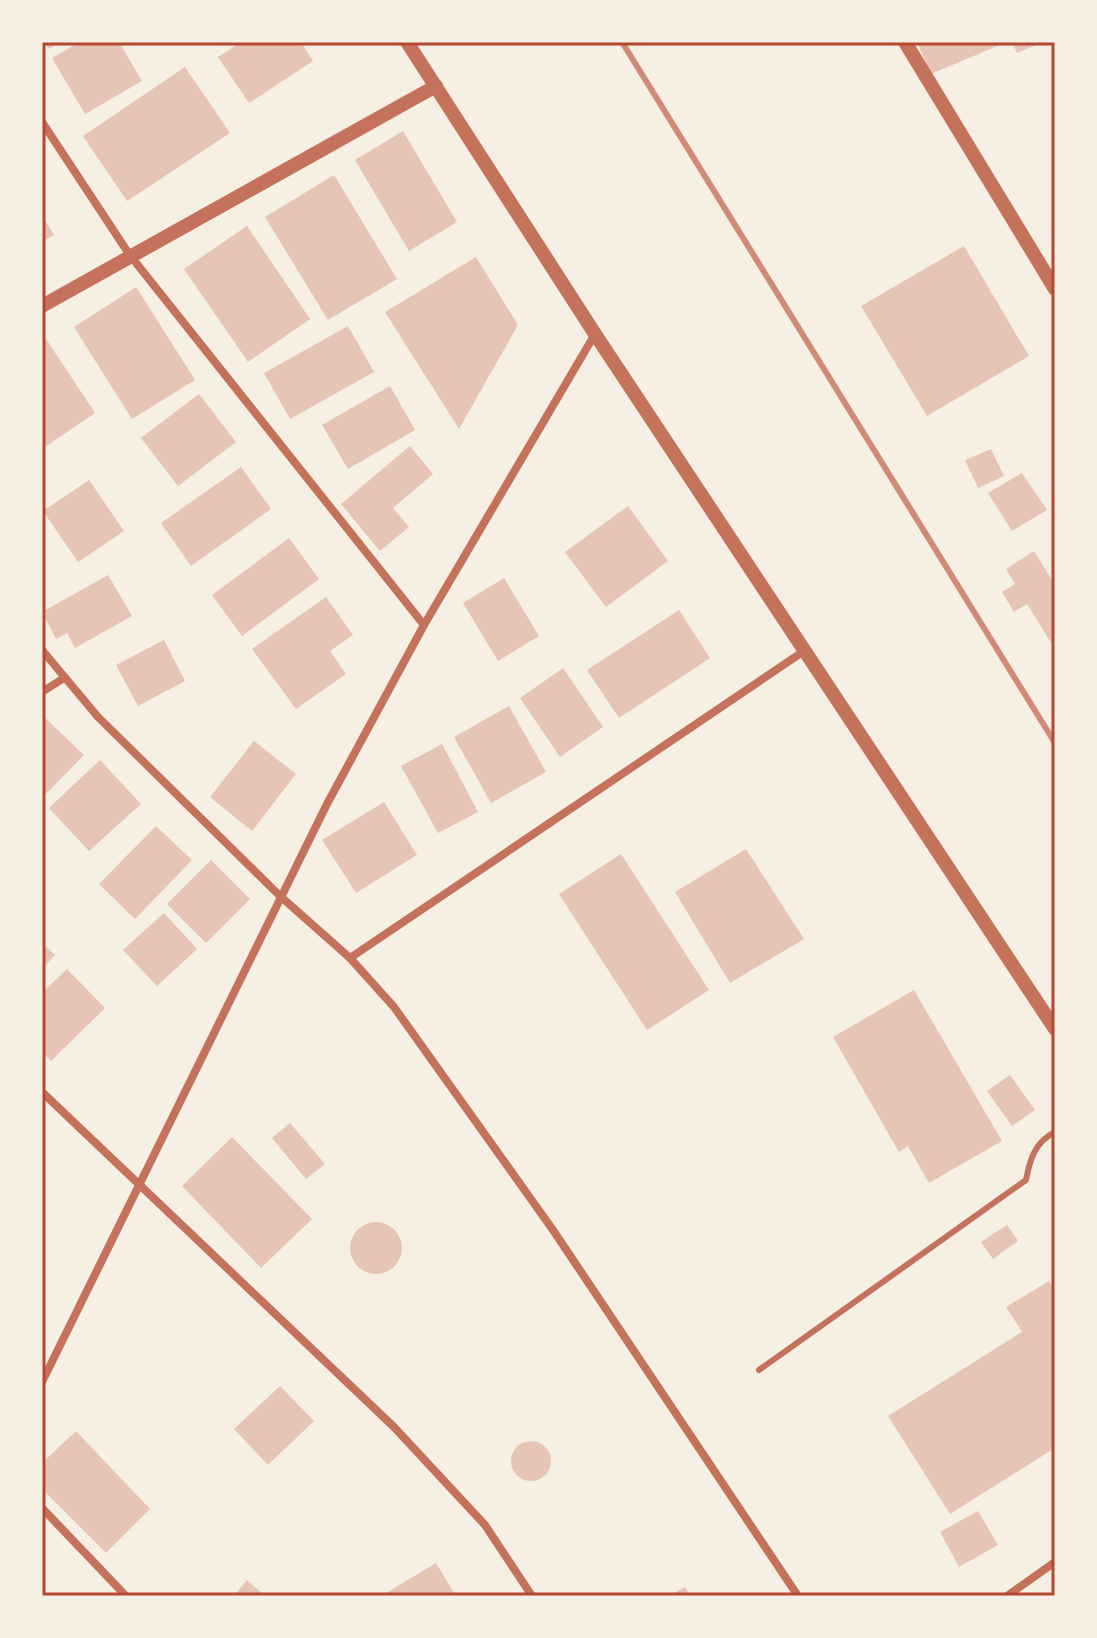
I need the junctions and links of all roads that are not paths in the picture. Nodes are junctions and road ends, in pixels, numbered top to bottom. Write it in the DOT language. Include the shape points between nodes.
graph roads {
  1 [pos="407,42"];
  2 [pos="905,42"];
  3 [pos="436,86"];
  4 [pos="42,122"];
  5 [pos="129,254"];
  6 [pos="1055,289"];
  7 [pos="42,306"];
  8 [pos="595,334"];
  9 [pos="424,625"];
  10 [pos="42,650"];
  11 [pos="804,651"];
  12 [pos="64,678"];
  13 [pos="42,692"];
  14 [pos="280,896"];
  15 [pos="350,958"];
  16 [pos="1055,1029"];
  17 [pos="42,1092"];
  18 [pos="1055,1132"];
  19 [pos="141,1185"];
  20 [pos="759,1370"];
  21 [pos="42,1382"];
  22 [pos="42,1508"];
  23 [pos="1053,1566"];
  24 [pos="126,1596"];
  25 [pos="532,1596"];
  26 [pos="798,1596"];
  27 [pos="1007,1596"];
  1 -- 3 [label="street"];
  2 -- 6 [label="street"];
  3 -- 5 [label="street"];
  3 -- 8 [label="street"];
  4 -- 5 [label="street"];
  5 -- 7 [label="street"];
  5 -- 9 [label="street"];
  8 -- 9 [label="street"];
  8 -- 11 [label="street"];
  9 -- 14 [label="street"];
  10 -- 12 [label="street"];
  11 -- 15 [label="street"];
  11 -- 16 [label="street"];
  12 -- 13 [label="street"];
  12 -- 14 [label="street"];
  14 -- 15 [label="street"];
  14 -- 19 [label="street"];
  15 -- 26 [label="street" via="394,1007 553,1230"];
  17 -- 19 [label="street"];
  18 -- 20 [label="lane" via="1041,1139 1026,1180"];
  19 -- 21 [label="street"];
  19 -- 25 [label="street" via="394,1427 485,1525"];
  22 -- 24 [label="street"];
  23 -- 27 [label="street"];
}
